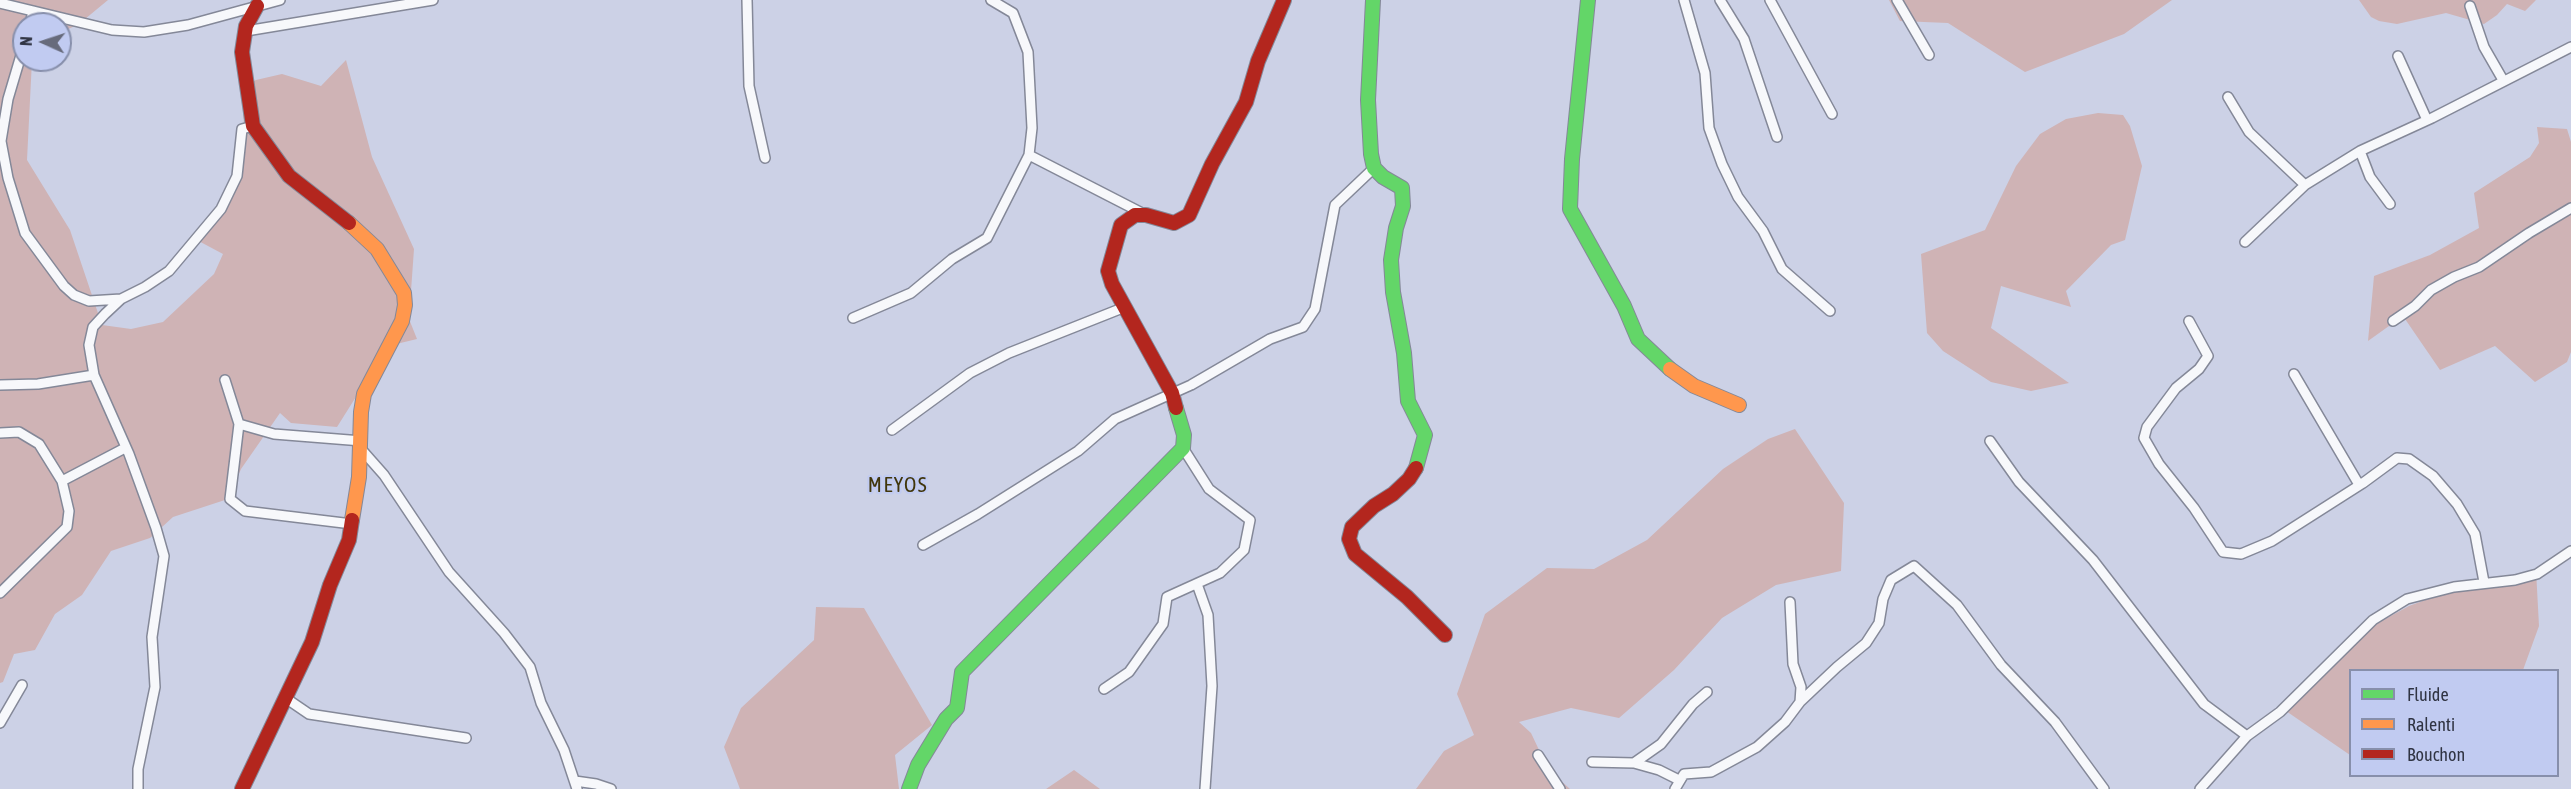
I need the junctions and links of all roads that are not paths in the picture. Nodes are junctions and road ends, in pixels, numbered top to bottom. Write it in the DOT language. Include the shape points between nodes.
graph roads {
  1 [pos="280,0"];
  2 [pos="433,0"];
  3 [pos="747,0"];
  4 [pos="991,0"];
  5 [pos="1284,0"];
  6 [pos="1373,0"];
  7 [pos="1588,0"];
  8 [pos="1684,0"];
  9 [pos="1720,0"];
  10 [pos="1770,0"];
  11 [pos="1897,0"];
  12 [pos="0,3"];
  13 [pos="257,6"];
  14 [pos="2470,6"];
  15 [pos="33,11"];
  16 [pos="246,31"];
  17 [pos="2571,46"];
  18 [pos="1929,55"];
  19 [pos="2398,56"];
  20 [pos="16,72"];
  21 [pos="2503,80"];
  22 [pos="2228,97"];
  23 [pos="1832,114"];
  24 [pos="2427,120"];
  25 [pos="253,126"];
  26 [pos="1777,137"];
  27 [pos="2360,152"];
  28 [pos="1029,155"];
  29 [pos="765,158"];
  30 [pos="1374,168"];
  31 [pos="2305,185"];
  32 [pos="2390,204"];
  33 [pos="2571,208"];
  34 [pos="1146,215"];
  35 [pos="2245,242"];
  36 [pos="121,299"];
  37 [pos="1125,307"];
  38 [pos="1830,311"];
  39 [pos="854,318"];
  40 [pos="2189,321"];
  41 [pos="2393,321"];
  42 [pos="2294,374"];
  43 [pos="94,375"];
  44 [pos="225,380"];
  45 [pos="0,385"];
  46 [pos="1172,393"];
  47 [pos="1739,405"];
  48 [pos="239,424"];
  49 [pos="892,430"];
  50 [pos="0,433"];
  51 [pos="1990,441"];
  52 [pos="362,445"];
  53 [pos="126,448"];
  54 [pos="1183,448"];
  55 [pos="62,481"];
  56 [pos="2363,483"];
  57 [pos="352,524"];
  58 [pos="923,544"];
  59 [pos="2571,551"];
  60 [pos="2484,582"];
  61 [pos="1197,584"];
  62 [pos="0,593"];
  63 [pos="1790,602"];
  64 [pos="1445,635"];
  65 [pos="22,685"];
  66 [pos="1104,689"];
  67 [pos="1707,692"];
  68 [pos="287,699"];
  69 [pos="1800,702"];
  70 [pos="0,723"];
  71 [pos="2247,736"];
  72 [pos="465,738"];
  73 [pos="1538,755"];
  74 [pos="1592,762"];
  75 [pos="1634,763"];
  76 [pos="1677,784"];
  77 [pos="576,785"];
  78 [pos="138,789"];
  79 [pos="243,789"];
  80 [pos="611,789"];
  81 [pos="909,789"];
  82 [pos="1205,789"];
  83 [pos="1560,789"];
  84 [pos="2104,789"];
  85 [pos="2200,789"];
  1 -- 13 [label="street"];
  2 -- 16 [label="street"];
  3 -- 29 [label="street" via="748,86"];
  4 -- 28 [label="street" via="1013,13 1028,52 1032,128"];
  5 -- 34 [label="street" via="1258,61 1246,102 1189,215 1174,223"];
  6 -- 30 [label="street" via="1368,100"];
  7 -- 47 [label="street" via="1570,209 1638,339 1694,386"];
  8 -- 38 [label="street" via="1705,73 1709,128 1722,164 1782,269"];
  9 -- 26 [label="street" via="1744,39"];
  10 -- 23 [label="street"];
  11 -- 18 [label="street"];
  12 -- 15 [label="street"];
  13 -- 15 [label="street" via="166,31 144,32 112,30"];
  13 -- 16 [label="street"];
  14 -- 21 [label="street" via="2484,47"];
  16 -- 25 [label="street" via="242,52"];
  17 -- 21 [label="street"];
  19 -- 24 [label="street"];
  20 -- 36 [label="street" via="1,141 25,233 74,295 89,301"];
  21 -- 24 [label="street"];
  22 -- 31 [label="street" via="2249,132"];
  24 -- 27 [label="street"];
  25 -- 36 [label="street" via="242,129 237,176 221,209 169,271"];
  25 -- 52 [label="street" via="289,176 377,249 404,293 402,321 364,394"];
  27 -- 31 [label="street"];
  27 -- 32 [label="street" via="2370,177"];
  28 -- 34 [label="street"];
  28 -- 39 [label="street" via="987,238 911,293"];
  30 -- 46 [label="street" via="1335,205 1315,309 1303,327 1270,339"];
  30 -- 64 [label="street" via="1402,189 1403,206 1391,260 1393,292 1408,401 1425,435 1417,466 1409,479 1352,527 1349,539 1355,554"];
  31 -- 35 [label="street"];
  33 -- 41 [label="street" via="2479,267 2431,290"];
  34 -- 37 [label="street" via="1135,215 1121,225 1108,271"];
  36 -- 43 [label="street" via="93,327 89,345"];
  37 -- 46 [label="street"];
  37 -- 49 [label="street" via="1009,353 970,373"];
  40 -- 56 [label="street" via="2208,356 2176,388 2147,427 2144,438 2223,552 2241,555 2272,541"];
  42 -- 56 [label="street" via="2350,472 2358,483"];
  43 -- 45 [label="street" via="38,384"];
  43 -- 53 [label="street"];
  44 -- 48 [label="street"];
  46 -- 54 [label="street" via="1184,435"];
  46 -- 58 [label="street" via="1115,419 1078,451"];
  48 -- 52 [label="street" via="274,434"];
  48 -- 57 [label="street" via="230,500 245,511"];
  50 -- 55 [label="street" via="19,432 39,444"];
  51 -- 71 [label="street" via="2019,482 2093,560 2204,705"];
  52 -- 57 [label="street"];
  52 -- 77 [label="street" via="449,572 530,667"];
  53 -- 55 [label="street"];
  53 -- 78 [label="street" via="164,556 152,637 155,687 138,769"];
  54 -- 61 [label="street" via="1209,489 1250,520 1244,550 1220,573"];
  54 -- 81 [label="street" via="962,672 957,708 918,765"];
  55 -- 62 [label="street" via="69,511 67,527"];
  56 -- 60 [label="street" via="2397,458 2422,466 2457,504 2475,534"];
  57 -- 68 [label="street" via="312,642"];
  59 -- 60 [label="street" via="2536,574"];
  60 -- 71 [label="street" via="2407,599 2373,620 2280,712"];
  61 -- 66 [label="street" via="1167,597 1163,624 1129,672"];
  61 -- 82 [label="street" via="1208,615 1212,686"];
  63 -- 69 [label="street" via="1792,663 1801,687"];
  65 -- 70 [label="street"];
  67 -- 75 [label="street" via="1661,744"];
  68 -- 72 [label="street" via="309,714"];
  68 -- 79 [label="street"];
  69 -- 76 [label="street" via="1757,747 1711,772 1684,774"];
  69 -- 84 [label="street" via="1866,643 1879,622 1891,580 1914,566 1957,605 2001,664 2055,722"];
  71 -- 85 [label="street"];
  73 -- 83 [label="street"];
  74 -- 75 [label="street"];
  75 -- 76 [label="street" via="1659,770"];
  77 -- 80 [label="street" via="596,784"];
}
